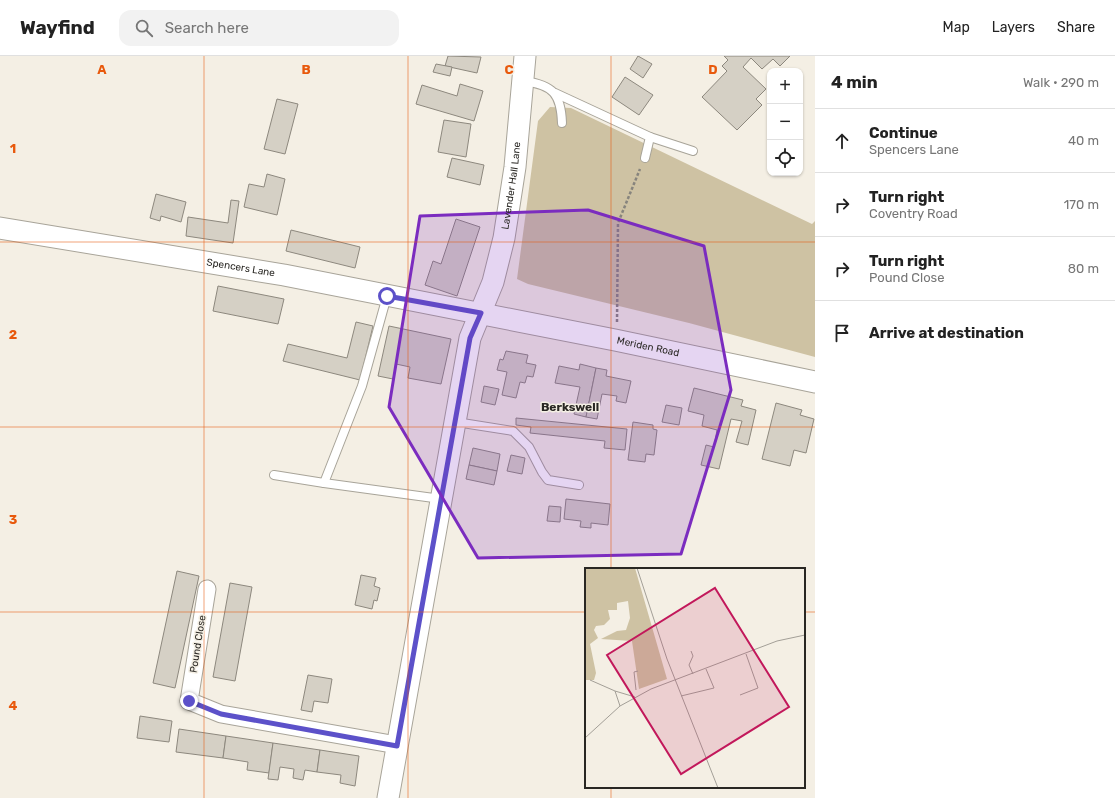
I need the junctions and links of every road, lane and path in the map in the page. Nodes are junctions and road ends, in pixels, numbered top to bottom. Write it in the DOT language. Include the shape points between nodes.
graph roads {
  1 [pos="528,65"];
  2 [pos="555,93"];
  3 [pos="562,123"];
  4 [pos="650,137"];
  5 [pos="693,151"];
  6 [pos="645,158"];
  7 [pos="0,228"];
  8 [pos="387,296"];
  9 [pos="481,313"];
  10 [pos="617,324"];
  11 [pos="815,382"];
  12 [pos="456,422"];
  13 [pos="274,475"];
  14 [pos="324,483"];
  15 [pos="579,485"];
  16 [pos="442,499"];
  17 [pos="207,589"];
  18 [pos="397,746"];
  19 [pos="388,798"];
  1 -- 2 [label="lane" via="535,83"];
  1 -- 9 [label="street, Lavender Hall Lane" via="504,238 493,282"];
  2 -- 3 [label="lane" via="561,106"];
  2 -- 4 [label="lane"];
  4 -- 5 [label="lane"];
  4 -- 6 [label="lane"];
  6 -- 10 [label="path" via="618,223"];
  7 -- 8 [label="street, Spencers Lane" via="284,275"];
  8 -- 9 [label="street, Spencers Lane"];
  8 -- 14 [label="lane" via="362,386"];
  9 -- 11 [label="street, Meriden Road"];
  9 -- 12 [label="street, Lavender Hall Lane" via="470,338"];
  12 -- 15 [label="lane" via="513,431 529,447 548,480"];
  12 -- 16 [label="street, Lavender Hall Lane"];
  13 -- 14 [label="lane"];
  14 -- 16 [label="lane"];
  16 -- 18 [label="street, Lavender Hall Lane"];
  17 -- 18 [label="street, Pound Close" via="189,701 221,714"];
  18 -- 19 [label="street, Lavender Hall Lane"];
}
